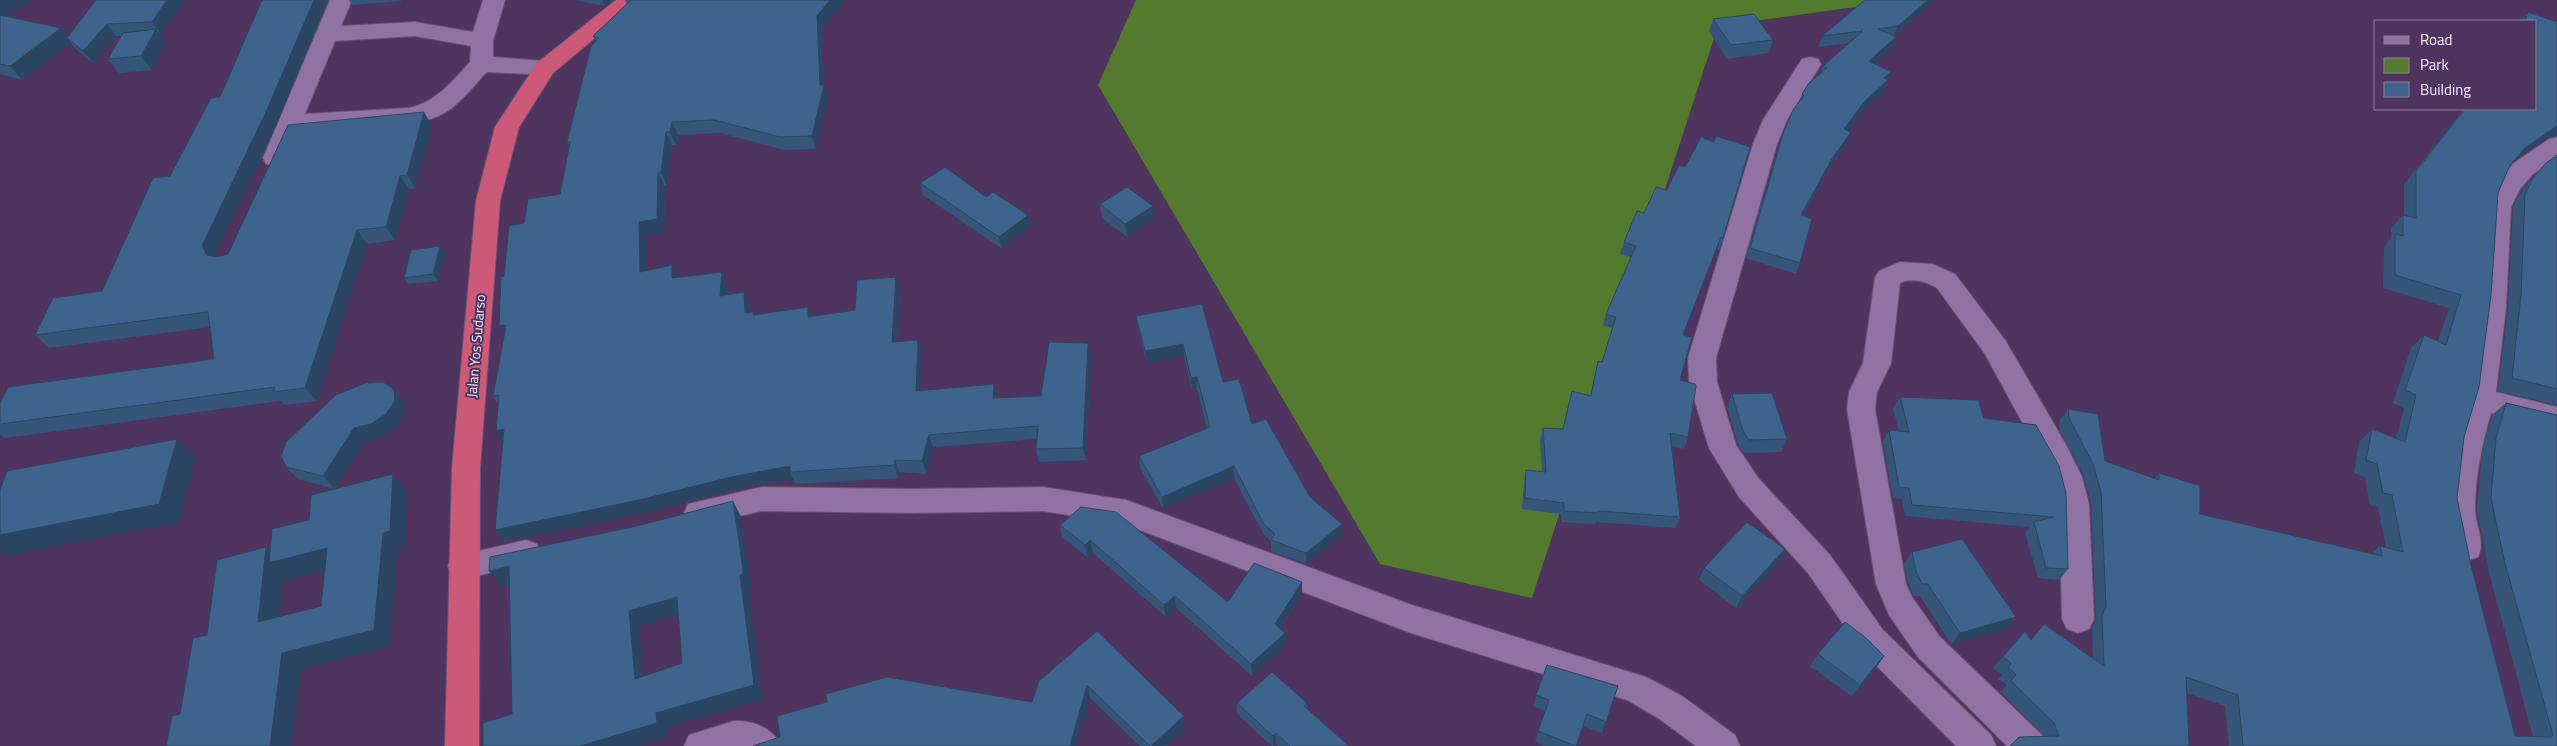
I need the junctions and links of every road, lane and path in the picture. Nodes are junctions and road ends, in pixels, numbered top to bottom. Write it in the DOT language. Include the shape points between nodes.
graph roads {
  1 [pos="341,0"];
  2 [pos="494,0"];
  3 [pos="629,0"];
  4 [pos="328,34"];
  5 [pos="482,41"];
  6 [pos="481,64"];
  7 [pos="1810,64"];
  8 [pos="545,68"];
  9 [pos="292,122"];
  10 [pos="2557,144"];
  11 [pos="264,182"];
  12 [pos="2481,400"];
  13 [pos="2557,418"];
  14 [pos="674,520"];
  15 [pos="550,548"];
  16 [pos="463,566"];
  17 [pos="2472,576"];
  18 [pos="2078,619"];
  19 [pos="462,746"];
  20 [pos="701,746"];
  21 [pos="764,746"];
  22 [pos="1723,746"];
  23 [pos="1979,746"];
  24 [pos="2030,746"];
  1 -- 4 [label="street"];
  2 -- 5 [label="street"];
  3 -- 8 [label="highway, Jalan Yos Sudarso"];
  4 -- 5 [label="street" via="415,29"];
  4 -- 9 [label="street"];
  5 -- 6 [label="street"];
  6 -- 8 [label="street"];
  6 -- 9 [label="street" via="452,95 423,114"];
  7 -- 23 [label="street" via="1775,120 1765,144 1702,358 1704,382 1723,448 1749,488 1819,564 1872,640"];
  8 -- 16 [label="highway, Jalan Yos Sudarso" via="507,128 488,201 466,468"];
  9 -- 11 [label="street"];
  10 -- 12 [label="street" via="2523,169 2509,185 2499,207 2493,308"];
  12 -- 13 [label="street"];
  12 -- 17 [label="street" via="2466,450 2460,510"];
  14 -- 22 [label="street" via="762,499 1043,499 1126,512 1408,618 1635,688 1670,707"];
  15 -- 16 [label="street"];
  16 -- 19 [label="highway, Jalan Yos Sudarso"];
  18 -- 24 [label="street" via="2074,504 2067,477 2055,451 1995,346 1946,280 1932,273 1900,271 1892,274 1888,278 1877,363 1863,392 1861,409 1891,584 1912,625 1929,646"];
  20 -- 21 [label="street" via="743,735"];
}
